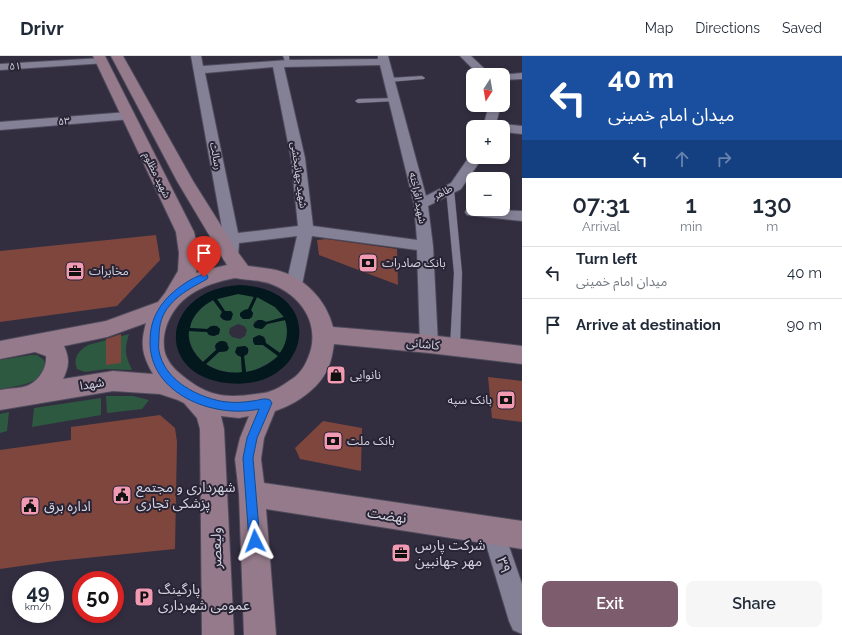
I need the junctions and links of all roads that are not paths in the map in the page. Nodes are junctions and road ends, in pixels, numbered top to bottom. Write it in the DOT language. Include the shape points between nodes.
graph roads {
  1 [pos="196,56"];
  2 [pos="465,56"];
  3 [pos="106,58"];
  4 [pos="334,59"];
  5 [pos="384,59"];
  6 [pos="284,61"];
  7 [pos="0,67"];
  8 [pos="478,68"];
  9 [pos="199,70"];
  10 [pos="522,76"];
  11 [pos="510,77"];
  12 [pos="422,78"];
  13 [pos="129,80"];
  14 [pos="389,80"];
  15 [pos="112,83"];
  16 [pos="394,100"];
  17 [pos="358,101"];
  18 [pos="128,116"];
  19 [pos="0,126"];
  20 [pos="510,129"];
  21 [pos="522,130"];
  22 [pos="471,164"];
  23 [pos="450,189"];
  24 [pos="421,204"];
  25 [pos="510,215"];
  26 [pos="522,216"];
  27 [pos="306,230"];
  28 [pos="232,239"];
  29 [pos="425,246"];
  30 [pos="236,263"];
  31 [pos="294,285"];
  32 [pos="168,302"];
  33 [pos="325,335"];
  34 [pos="36,343"];
  35 [pos="430,344"];
  36 [pos="455,348"];
  37 [pos="0,350"];
  38 [pos="522,355"];
  39 [pos="36,393"];
  40 [pos="188,394"];
  41 [pos="0,400"];
  42 [pos="267,403"];
  43 [pos="252,494"];
  44 [pos="493,530"];
  45 [pos="522,536"];
  46 [pos="522,621"];
  47 [pos="218,635"];
  48 [pos="260,635"];
  1 -- 9 [label="street, رسالت"];
  2 -- 8 [label="street"];
  3 -- 7 [label="street, ۵۱"];
  3 -- 13 [label="main road, شهید مظلوم"];
  3 -- 15 [label="main road, شهید مظلوم"];
  4 -- 5 [label="street"];
  4 -- 6 [label="street"];
  5 -- 14 [label="street, شهید افراخته"];
  6 -- 9 [label="street"];
  6 -- 27 [label="street, شهید جهانبخشی"];
  9 -- 28 [label="street, رسالت"];
  10 -- 11 [label="street"];
  12 -- 14 [label="lane"];
  13 -- 15 [label="main road"];
  13 -- 30 [label="main road, شهید مظلوم" via="185,181"];
  14 -- 16 [label="street, شهید افراخته"];
  15 -- 18 [label="main road, شهید مظلوم"];
  16 -- 17 [label="lane"];
  16 -- 24 [label="street, شهید افراخته"];
  18 -- 19 [label="street, ۵۳"];
  18 -- 32 [label="main road, شهید مظلوم" via="185,232 189,253 188,271"];
  20 -- 21 [label="street"];
  22 -- 23 [label="street, طاهر" via="456,186"];
  23 -- 24 [label="street, طاهر"];
  23 -- 36 [label="lane" via="458,273"];
  24 -- 29 [label="street, شهید افراخته"];
  25 -- 26 [label="street"];
  27 -- 28 [label="street"];
  27 -- 29 [label="street"];
  27 -- 31 [label="street, شهید جهانبخشی"];
  28 -- 30 [label="street, رسالت"];
  29 -- 35 [label="street, شهید افراخته"];
  30 -- 31 [label="main road"];
  30 -- 32 [label="main road" via="222,272 187,285"];
  31 -- 33 [label="main road" via="316,307"];
  32 -- 34 [label="main road" via="107,329"];
  32 -- 40 [label="main road, شهید مظلوم" via="159,314 154,328 154,351 164,373 175,386"];
  33 -- 35 [label="main road, کاشانی"];
  33 -- 42 [label="main road" via="321,359 306,381 288,394"];
  34 -- 37 [label="main road"];
  34 -- 39 [label="main road" via="55,350 59,363 54,377"];
  35 -- 36 [label="main road, کاشانی"];
  36 -- 38 [label="main road, کاشانی"];
  39 -- 40 [label="main road, شهدا" via="113,381 160,384"];
  39 -- 41 [label="main road, شهدا"];
  40 -- 42 [label="main road" via="211,404 225,406 246,407"];
  40 -- 47 [label="main road, ولیعصر" via="208,413 212,429"];
  42 -- 43 [label="main road" via="252,438 248,458"];
  43 -- 44 [label="main road, نهضت"];
  43 -- 48 [label="main road"];
  44 -- 45 [label="main road, نهضت"];
  44 -- 46 [label="street, ۳۹"];
}
